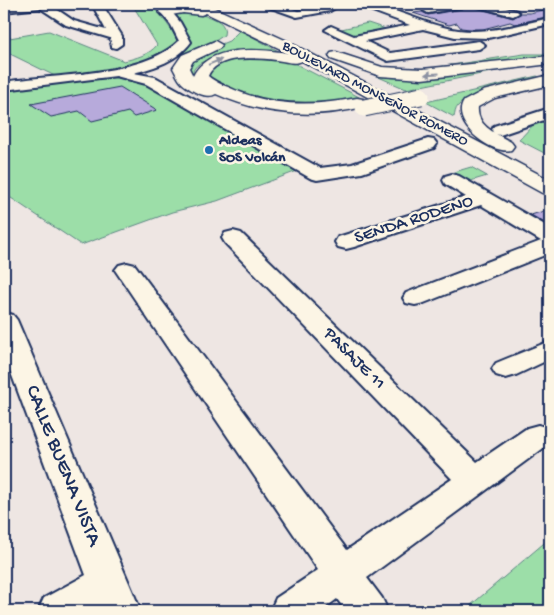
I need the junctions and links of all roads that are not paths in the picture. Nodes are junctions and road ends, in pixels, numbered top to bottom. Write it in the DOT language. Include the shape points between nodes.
graph roads {
  1 [pos="43,4"];
  2 [pos="97,4"];
  3 [pos="187,4"];
  4 [pos="270,4"];
  5 [pos="319,4"];
  6 [pos="392,4"];
  7 [pos="462,4"];
  8 [pos="480,4"];
  9 [pos="368,5"];
  10 [pos="204,6"];
  11 [pos="162,8"];
  12 [pos="4,9"];
  13 [pos="452,18"];
  14 [pos="487,19"];
  15 [pos="550,21"];
  16 [pos="109,24"];
  17 [pos="378,25"];
  18 [pos="426,25"];
  19 [pos="350,26"];
  20 [pos="88,28"];
  21 [pos="516,28"];
  22 [pos="271,30"];
  23 [pos="396,31"];
  24 [pos="541,36"];
  25 [pos="353,40"];
  26 [pos="486,41"];
  27 [pos="550,60"];
  28 [pos="550,69"];
  29 [pos="118,72"];
  30 [pos="4,78"];
  31 [pos="48,79"];
  32 [pos="550,80"];
  33 [pos="354,82"];
  34 [pos="476,85"];
  35 [pos="4,86"];
  36 [pos="439,92"];
  37 [pos="416,94"];
  38 [pos="360,106"];
  39 [pos="550,113"];
  40 [pos="500,130"];
  41 [pos="428,144"];
  42 [pos="548,179"];
  43 [pos="452,180"];
  44 [pos="482,198"];
  45 [pos="550,237"];
  46 [pos="233,238"];
  47 [pos="346,242"];
  48 [pos="550,245"];
  49 [pos="126,270"];
  50 [pos="415,298"];
  51 [pos="4,320"];
  52 [pos="550,349"];
  53 [pos="506,369"];
  54 [pos="538,436"];
  55 [pos="475,481"];
  56 [pos="342,576"];
  57 [pos="114,597"];
  58 [pos="58,611"];
  59 [pos="290,611"];
  60 [pos="368,611"];
  1 -- 12 [label="street"];
  1 -- 20 [label="street" via="70,23"];
  2 -- 16 [label="street"];
  3 -- 10 [label="highway"];
  4 -- 5 [label="street" via="297,14 330,8"];
  6 -- 9 [label="street"];
  7 -- 13 [label="street" via="428,10"];
  8 -- 14 [label="street" via="517,12"];
  9 -- 18 [label="street"];
  10 -- 11 [label="highway"];
  10 -- 22 [label="highway, BOULEVARD MONSEÑOR ROMERO"];
  10 -- 33 [label="highway, BOULEVARD MONSEÑOR ROMERO"];
  10 -- 38 [label="highway" via="224,22 230,32 224,41 196,52 184,62 183,75 199,87 234,105 273,114 319,115"];
  11 -- 29 [label="street" via="184,39 180,50 162,61"];
  15 -- 21 [label="street"];
  16 -- 20 [label="street"];
  16 -- 20 [label="street" via="116,41"];
  17 -- 23 [label="street"];
  18 -- 23 [label="street"];
  18 -- 26 [label="street"];
  19 -- 25 [label="street" via="331,30"];
  21 -- 24 [label="street"];
  21 -- 26 [label="street"];
  27 -- 22 [label="highway, one-way" via="442,74 393,73 369,69"];
  22 -- 42 [label="highway, BOULEVARD MONSEÑOR ROMERO" via="382,86"];
  23 -- 25 [label="street"];
  25 -- 26 [label="street" via="388,57"];
  28 -- 34 [label="highway"];
  28 -- 37 [label="highway" via="489,75"];
  29 -- 31 [label="street"];
  29 -- 41 [label="street" via="150,80 317,174 355,169"];
  30 -- 31 [label="street" via="31,76"];
  31 -- 35 [label="street"];
  32 -- 42 [label="highway" via="484,96 472,102 468,111 475,126"];
  38 -- 33 [label="highway, one-way" via="316,110 263,106 208,84 200,75 204,66 218,60 263,55 301,60"];
  33 -- 42 [label="highway, BOULEVARD MONSEÑOR ROMERO"];
  36 -- 37 [label="highway"];
  37 -- 38 [label="highway, bridge"];
  39 -- 40 [label="street"];
  43 -- 44 [label="street"];
  44 -- 45 [label="street"];
  44 -- 47 [label="street, SENDA RODENO"];
  46 -- 55 [label="street, PASAJE 11"];
  48 -- 50 [label="street"];
  49 -- 56 [label="street"];
  51 -- 57 [label="street, CALLE BUENA VISTA"];
  52 -- 53 [label="street"];
  54 -- 55 [label="street"];
  55 -- 56 [label="street"];
  56 -- 59 [label="street"];
  56 -- 60 [label="street"];
  57 -- 58 [label="street"];
}
